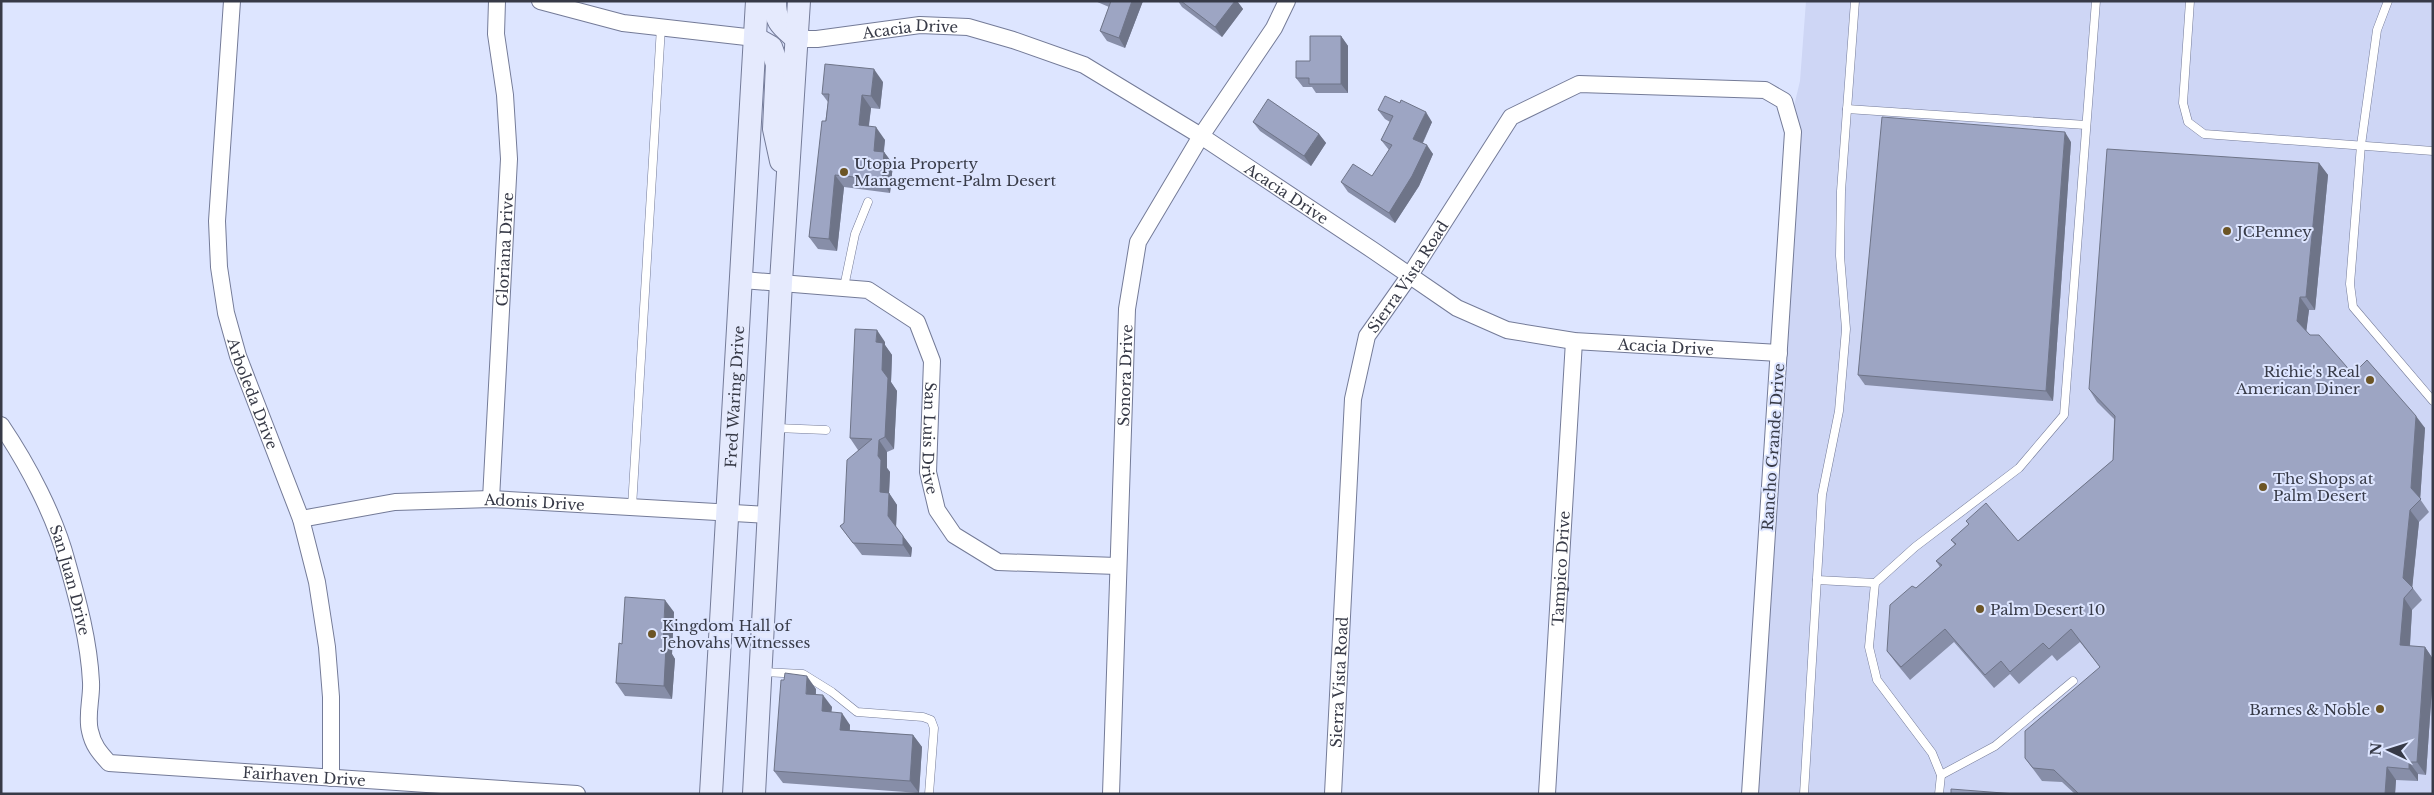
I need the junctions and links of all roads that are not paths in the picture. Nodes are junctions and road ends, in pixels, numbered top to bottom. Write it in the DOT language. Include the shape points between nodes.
graph roads {
  1 [pos="232,1"];
  2 [pos="497,1"];
  3 [pos="757,1"];
  4 [pos="776,1"];
  5 [pos="799,1"];
  6 [pos="1287,1"];
  7 [pos="1855,1"];
  8 [pos="2096,1"];
  9 [pos="2190,1"];
  10 [pos="2388,1"];
  11 [pos="545,2"];
  12 [pos="661,27"];
  13 [pos="755,38"];
  14 [pos="797,39"];
  15 [pos="1784,101"];
  16 [pos="1847,108"];
  17 [pos="2086,125"];
  18 [pos="1201,136"];
  19 [pos="2361,145"];
  20 [pos="2433,151"];
  21 [pos="787,189"];
  22 [pos="868,202"];
  23 [pos="1410,275"];
  24 [pos="742,280"];
  25 [pos="781,282"];
  26 [pos="844,287"];
  27 [pos="1574,341"];
  28 [pos="1779,353"];
  29 [pos="2433,401"];
  30 [pos="1,425"];
  31 [pos="774,428"];
  32 [pos="826,430"];
  33 [pos="492,499"];
  34 [pos="632,507"];
  35 [pos="729,513"];
  36 [pos="769,515"];
  37 [pos="301,519"];
  38 [pos="1118,566"];
  39 [pos="1817,580"];
  40 [pos="1875,583"];
  41 [pos="761,672"];
  42 [pos="2073,680"];
  43 [pos="96,749"];
  44 [pos="1941,775"];
  45 [pos="331,778"];
  46 [pos="362,786"];
  47 [pos="577,794"];
  48 [pos="711,794"];
  49 [pos="754,794"];
  50 [pos="929,794"];
  51 [pos="1111,794"];
  52 [pos="1333,794"];
  53 [pos="1547,794"];
  54 [pos="1750,794"];
  55 [pos="1804,794"];
  56 [pos="1939,794"];
  1 -- 37 [label="street, Arboleda Drive" via="217,221 219,267 226,313 238,356"];
  2 -- 33 [label="street, Gloriana Drive" via="496,34 505,95 509,159"];
  3 -- 13 [label="main road, Fred Waring Drive"];
  4 -- 14 [label="main road" via="775,13 779,23"];
  5 -- 14 [label="main road"];
  6 -- 18 [label="street, Sonora Drive" via="1274,28"];
  7 -- 16 [label="lane"];
  8 -- 17 [label="lane"];
  9 -- 19 [label="lane" via="2183,103 2188,122 2204,134"];
  10 -- 19 [label="lane" via="2377,30"];
  11 -- 12 [label="street" via="623,23"];
  12 -- 13 [label="street"];
  12 -- 34 [label="lane"];
  13 -- 21 [label="main road" via="771,47 777,64 774,129"];
  13 -- 24 [label="main road, Fred Waring Drive"];
  14 -- 18 [label="street, Acacia Drive" via="817,40 920,25 968,27 1084,65"];
  14 -- 21 [label="main road"];
  15 -- 23 [label="street, Sierra Vista Road" via="1765,90 1579,84 1511,117"];
  15 -- 28 [label="street, Rancho Grande Drive" via="1793,132"];
  16 -- 17 [label="lane"];
  16 -- 39 [label="lane" via="1840,247 1846,329 1839,411 1822,496"];
  17 -- 40 [label="lane" via="2064,415 2020,468 1922,541"];
  18 -- 23 [label="street, Acacia Drive"];
  18 -- 38 [label="street, Sonora Drive" via="1138,242 1127,309"];
  19 -- 20 [label="lane"];
  19 -- 29 [label="lane" via="2350,284 2353,307"];
  21 -- 25 [label="main road"];
  22 -- 26 [label="lane" via="856,234"];
  23 -- 27 [label="street, Acacia Drive" via="1457,308 1507,330"];
  23 -- 52 [label="street, Sierra Vista Road" via="1367,336 1353,399"];
  24 -- 25 [label="street, San Luis Drive"];
  24 -- 35 [label="main road, Fred Waring Drive"];
  25 -- 26 [label="street, San Luis Drive"];
  25 -- 31 [label="main road"];
  26 -- 38 [label="street, San Luis Drive" via="868,290 917,322 932,361 928,472 937,510 954,536 998,562"];
  27 -- 28 [label="street, Acacia Drive"];
  27 -- 53 [label="street, Tampico Drive"];
  28 -- 54 [label="street, Rancho Grande Drive"];
  30 -- 43 [label="street, San Juan Drive" via="43,500 67,560 87,639 91,682 89,729"];
  31 -- 32 [label="lane"];
  31 -- 36 [label="main road"];
  33 -- 34 [label="street, Adonis Drive"];
  33 -- 37 [label="street, Adonis Drive" via="395,502"];
  34 -- 35 [label="street, Adonis Drive"];
  35 -- 36 [label="street, Adonis Drive"];
  35 -- 48 [label="main road, Fred Waring Drive"];
  36 -- 41 [label="main road"];
  37 -- 45 [label="street, Arboleda Drive" via="317,582 328,646"];
  38 -- 51 [label="street, Sonora Drive"];
  39 -- 40 [label="lane"];
  39 -- 55 [label="lane"];
  40 -- 44 [label="lane" via="1870,647 1877,680 1932,753"];
  41 -- 49 [label="main road"];
  41 -- 50 [label="lane" via="803,674 857,712 931,720 934,728"];
  42 -- 44 [label="lane" via="1995,746"];
  43 -- 45 [label="street, Fairhaven Drive" via="109,763"];
  44 -- 56 [label="lane"];
  45 -- 46 [label="street, Fairhaven Drive"];
  46 -- 47 [label="street, Fairhaven Drive"];
}
